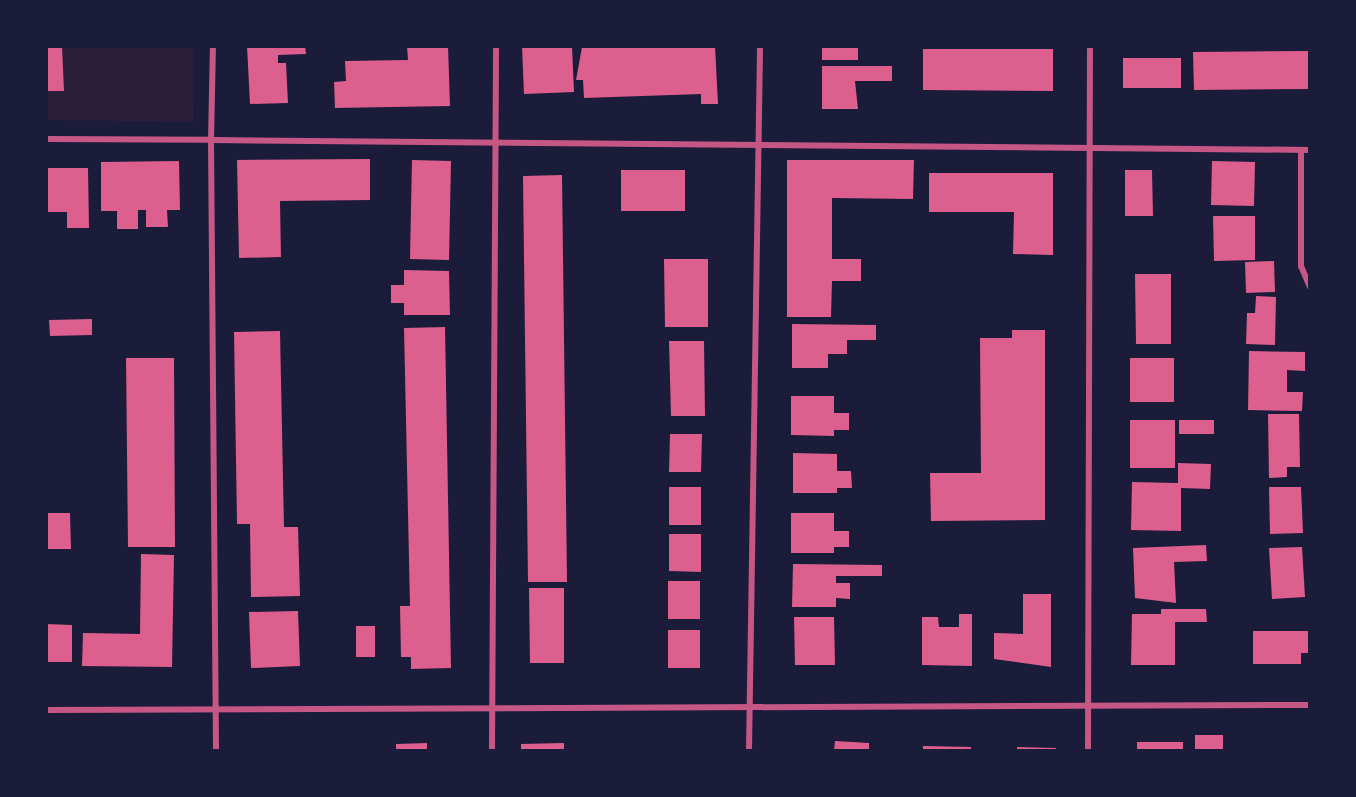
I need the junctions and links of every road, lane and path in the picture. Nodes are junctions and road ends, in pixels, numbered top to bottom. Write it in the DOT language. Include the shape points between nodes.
graph roads {
  1 [pos="213,46"];
  2 [pos="495,46"];
  3 [pos="760,46"];
  4 [pos="1090,46"];
  5 [pos="46,139"];
  6 [pos="211,140"];
  7 [pos="498,142"];
  8 [pos="761,143"];
  9 [pos="1089,144"];
  10 [pos="1301,150"];
  11 [pos="1310,150"];
  12 [pos="1310,287"];
  13 [pos="1310,705"];
  14 [pos="1087,706"];
  15 [pos="750,707"];
  16 [pos="492,708"];
  17 [pos="215,709"];
  18 [pos="46,710"];
  19 [pos="216,750"];
  20 [pos="492,750"];
  21 [pos="750,750"];
  22 [pos="1088,750"];
  1 -- 6 [label="street"];
  2 -- 7 [label="street"];
  3 -- 8 [label="street"];
  4 -- 9 [label="street"];
  5 -- 6 [label="street"];
  6 -- 7 [label="street"];
  6 -- 17 [label="street"];
  7 -- 8 [label="street"];
  7 -- 16 [label="street"];
  8 -- 9 [label="street"];
  8 -- 15 [label="street"];
  9 -- 10 [label="street"];
  9 -- 14 [label="street"];
  10 -- 11 [label="street"];
  10 -- 12 [label="street" via="1301,266"];
  13 -- 14 [label="street"];
  14 -- 15 [label="street"];
  14 -- 22 [label="street"];
  15 -- 16 [label="street"];
  15 -- 21 [label="street"];
  16 -- 17 [label="street"];
  16 -- 20 [label="street"];
  17 -- 18 [label="street"];
  17 -- 19 [label="street"];
}
